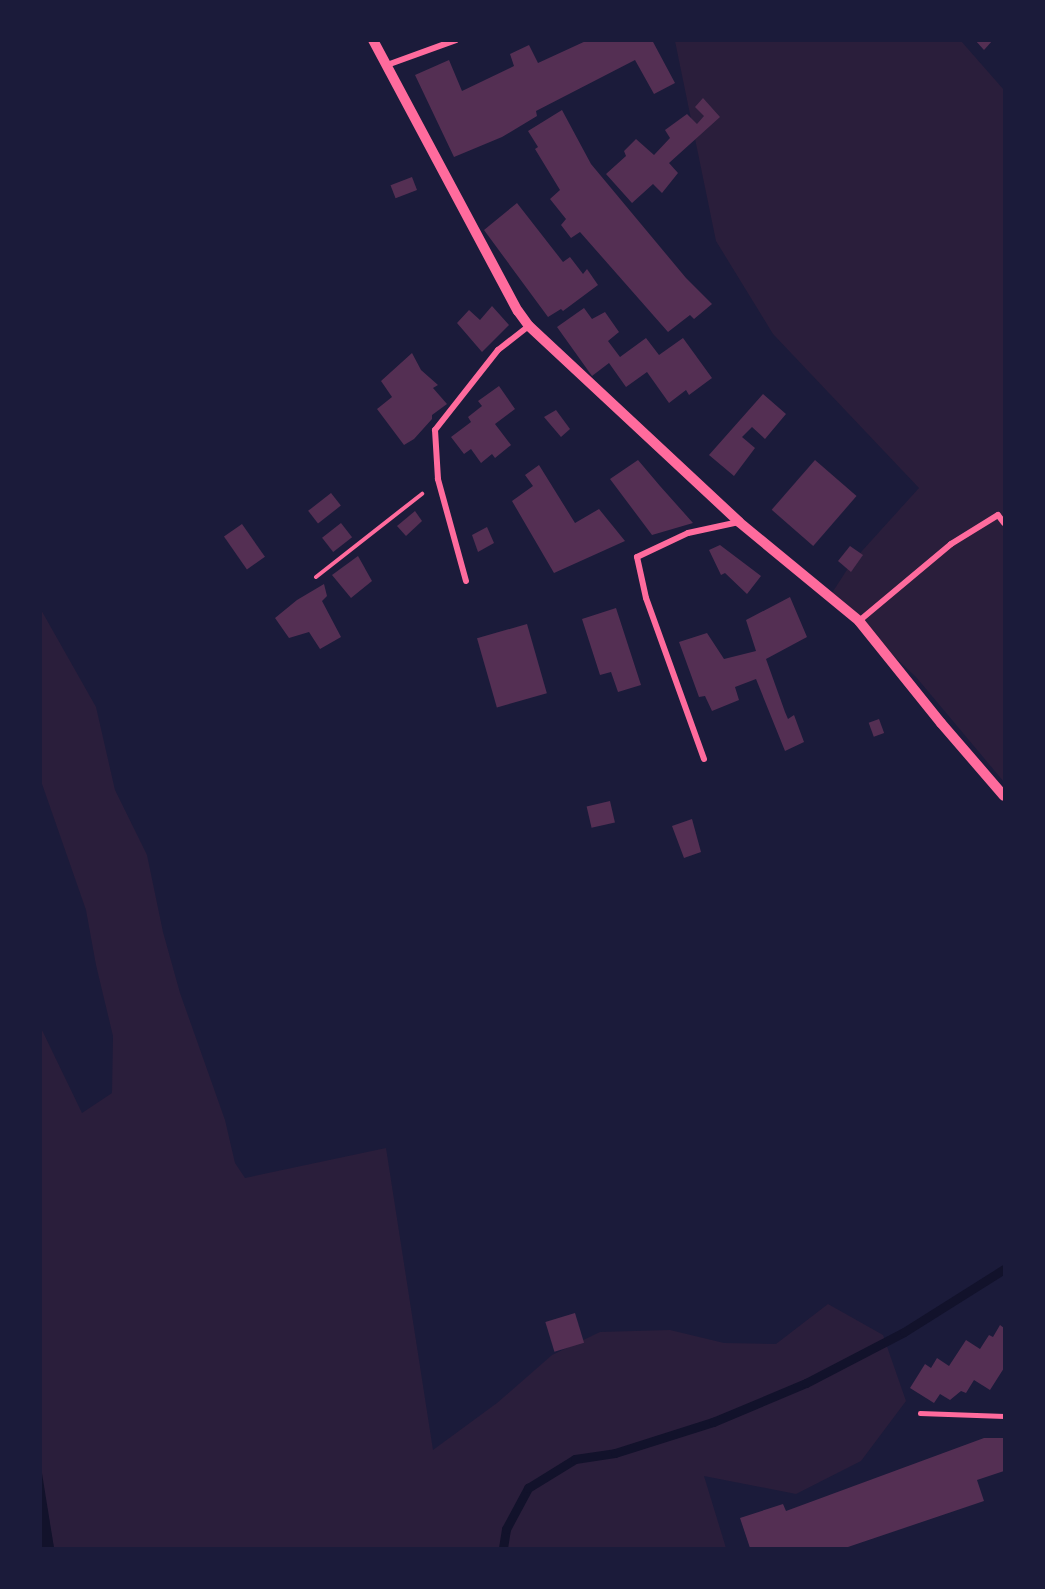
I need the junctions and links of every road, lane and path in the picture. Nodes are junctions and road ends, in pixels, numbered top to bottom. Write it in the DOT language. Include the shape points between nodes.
graph roads {
  1 [pos="373,40"];
  2 [pos="456,40"];
  3 [pos="387,65"];
  4 [pos="529,326"];
  5 [pos="438,479"];
  6 [pos="739,522"];
  7 [pos="1005,523"];
  8 [pos="316,577"];
  9 [pos="466,581"];
  10 [pos="860,621"];
  11 [pos="704,759"];
  12 [pos="1005,796"];
  13 [pos="920,1413"];
  14 [pos="1005,1416"];
  1 -- 3 [label="street"];
  2 -- 3 [label="street"];
  3 -- 4 [label="street"];
  4 -- 5 [label="street" via="498,350 435,430"];
  4 -- 6 [label="street"];
  5 -- 8 [label="path"];
  5 -- 9 [label="street"];
  6 -- 10 [label="street"];
  6 -- 11 [label="street" via="688,533 637,557 646,598"];
  7 -- 10 [label="street" via="999,515 951,544"];
  10 -- 12 [label="street"];
  13 -- 14 [label="lane"];
}
